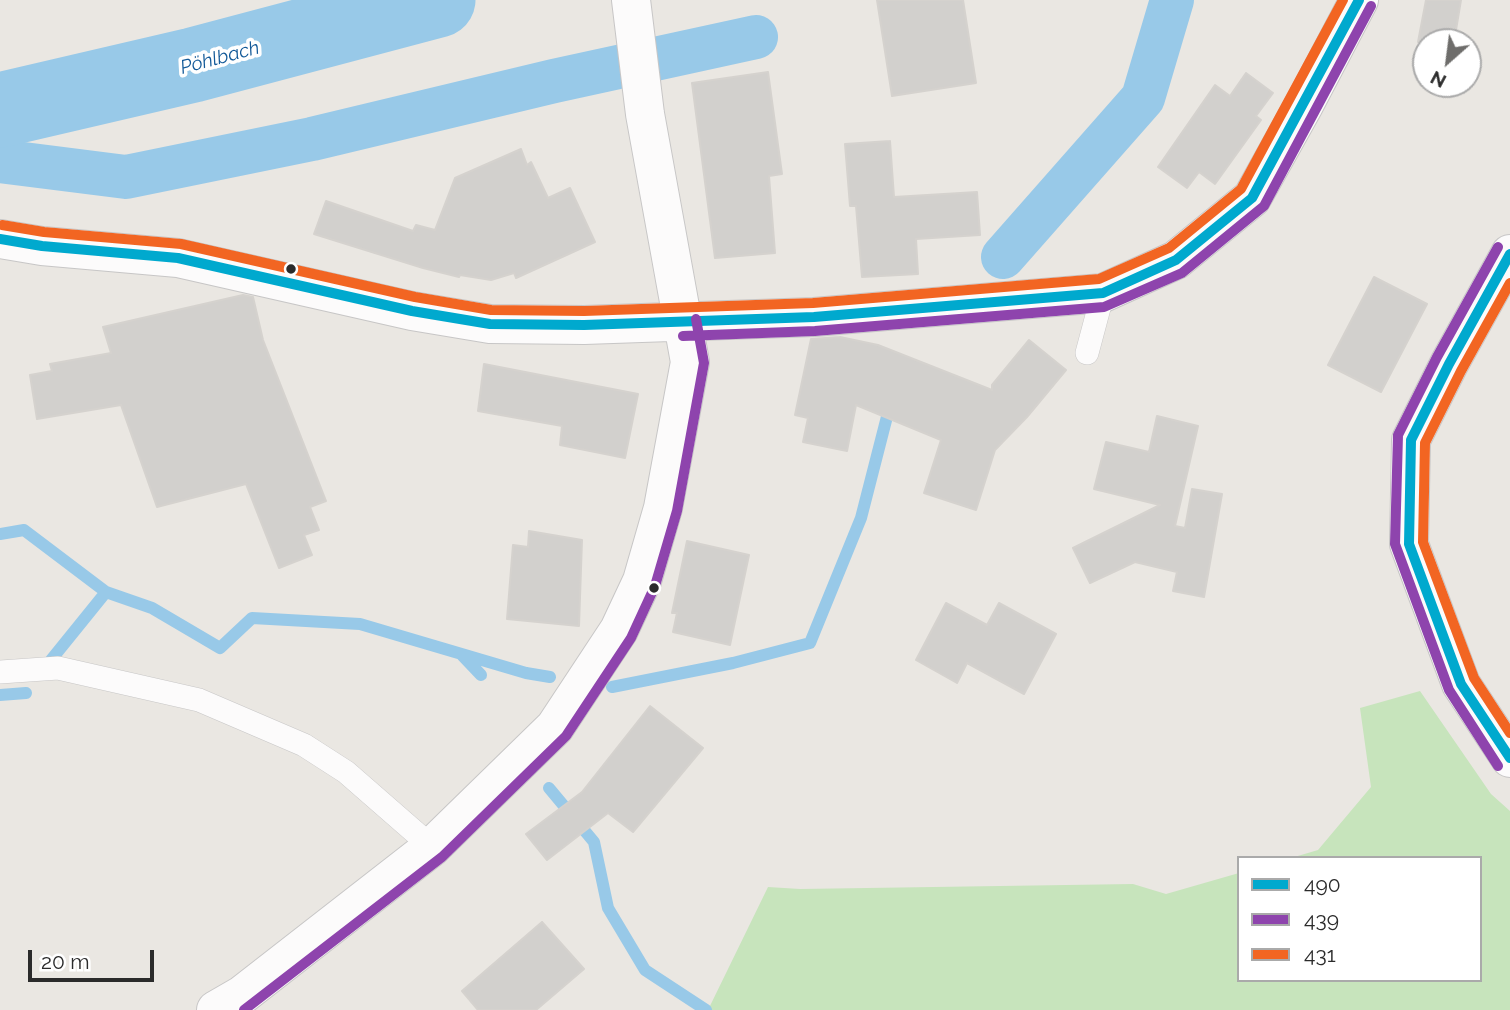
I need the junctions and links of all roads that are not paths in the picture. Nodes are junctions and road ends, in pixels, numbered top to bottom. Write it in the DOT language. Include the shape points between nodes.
graph roads {
  1 [pos="631,0"];
  2 [pos="1359,0"];
  3 [pos="0,239"];
  4 [pos="1510,254"];
  5 [pos="1103,293"];
  6 [pos="682,322"];
  7 [pos="1087,353"];
  8 [pos="0,671"];
  9 [pos="1510,758"];
  10 [pos="432,847"];
  11 [pos="216,1010"];
  1 -- 6 [label="main road" via="645,114"];
  2 -- 5 [label="main road" via="1252,198 1176,260"];
  3 -- 6 [label="main road" via="178,258 490,324"];
  4 -- 9 [label="main road" via="1411,440 1409,544 1461,684"];
  5 -- 6 [label="main road" via="814,317"];
  5 -- 7 [label="lane"];
  6 -- 10 [label="main road" via="690,362 663,508 642,581 619,630 555,727"];
  8 -- 10 [label="lane" via="58,668 199,700 304,745 336,765"];
  10 -- 11 [label="main road" via="242,995"];
}
